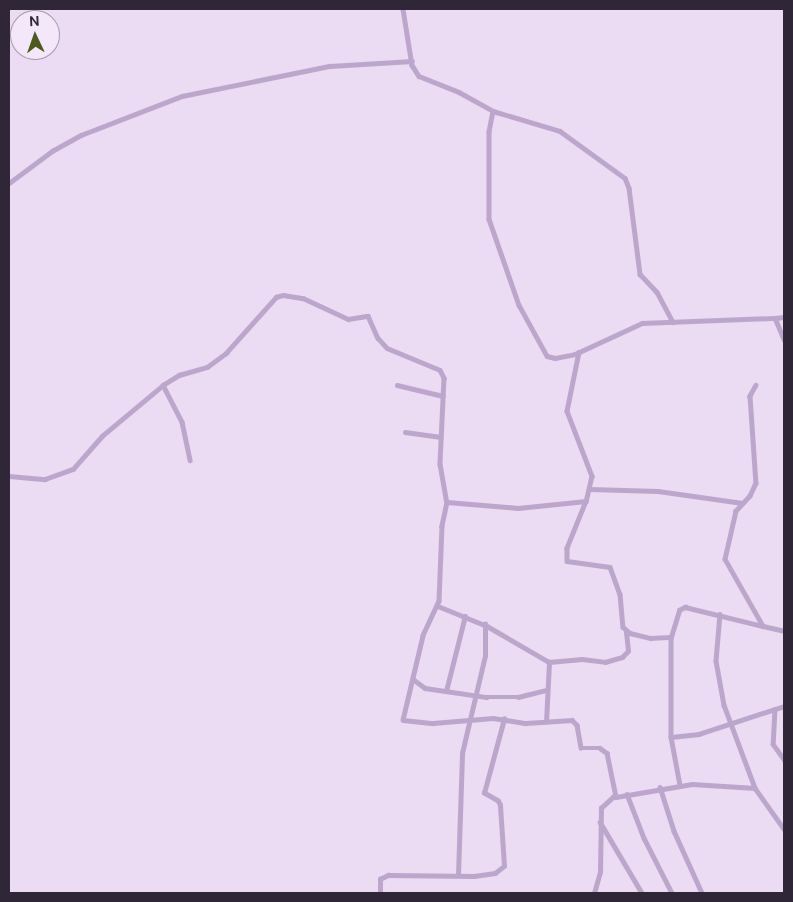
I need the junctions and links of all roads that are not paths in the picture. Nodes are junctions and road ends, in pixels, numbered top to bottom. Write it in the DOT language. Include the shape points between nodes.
graph roads {
  1 [pos="403,9"];
  2 [pos="412,61"];
  3 [pos="493,111"];
  4 [pos="9,183"];
  5 [pos="784,317"];
  6 [pos="775,318"];
  7 [pos="673,322"];
  8 [pos="784,339"];
  9 [pos="579,352"];
  10 [pos="163,385"];
  11 [pos="397,385"];
  12 [pos="756,385"];
  13 [pos="443,396"];
  14 [pos="405,432"];
  15 [pos="441,437"];
  16 [pos="190,460"];
  17 [pos="9,476"];
  18 [pos="590,488"];
  19 [pos="586,501"];
  20 [pos="447,502"];
  21 [pos="743,504"];
  22 [pos="438,606"];
  23 [pos="720,614"];
  24 [pos="466,616"];
  25 [pos="485,624"];
  26 [pos="763,626"];
  27 [pos="626,631"];
  28 [pos="784,631"];
  29 [pos="671,637"];
  30 [pos="549,662"];
  31 [pos="413,679"];
  32 [pos="547,690"];
  33 [pos="446,691"];
  34 [pos="475,695"];
  35 [pos="784,706"];
  36 [pos="775,709"];
  37 [pos="504,719"];
  38 [pos="468,720"];
  39 [pos="546,722"];
  40 [pos="729,722"];
  41 [pos="671,737"];
  42 [pos="784,759"];
  43 [pos="680,785"];
  44 [pos="660,787"];
  45 [pos="755,788"];
  46 [pos="627,794"];
  47 [pos="615,795"];
  48 [pos="599,820"];
  49 [pos="784,829"];
  50 [pos="458,875"];
  51 [pos="380,893"];
  52 [pos="594,893"];
  53 [pos="642,893"];
  54 [pos="672,893"];
  55 [pos="702,893"];
  1 -- 2 [label="street"];
  2 -- 3 [label="street" via="419,76 459,92"];
  2 -- 4 [label="street" via="330,66 182,96 81,136 52,151"];
  3 -- 7 [label="street" via="560,131 625,178 640,274 657,292"];
  3 -- 9 [label="street" via="489,132 487,202 489,219 510,282 547,356 555,358"];
  5 -- 6 [label="street"];
  6 -- 7 [label="street"];
  6 -- 8 [label="street"];
  7 -- 9 [label="street" via="642,323"];
  9 -- 18 [label="street" via="567,411 590,464"];
  10 -- 13 [label="street" via="179,375 215,362 250,330 270,302 282,295 314,302 348,319 368,316 378,338 387,348 443,374"];
  10 -- 16 [label="street" via="182,422"];
  10 -- 17 [label="street" via="118,422 65,474 34,480"];
  11 -- 13 [label="street"];
  12 -- 21 [label="street" via="750,396 756,483"];
  13 -- 15 [label="street"];
  14 -- 15 [label="street"];
  15 -- 20 [label="street" via="441,472"];
  18 -- 19 [label="street"];
  18 -- 21 [label="street" via="658,491"];
  19 -- 20 [label="street" via="518,508"];
  19 -- 27 [label="street" via="565,558 573,563 610,568 620,594"];
  20 -- 22 [label="street" via="442,526"];
  21 -- 26 [label="street" via="736,511 725,559"];
  22 -- 24 [label="street"];
  22 -- 31 [label="street" via="426,626"];
  23 -- 26 [label="street"];
  23 -- 29 [label="street" via="682,607"];
  23 -- 40 [label="street" via="716,661"];
  24 -- 25 [label="street"];
  24 -- 33 [label="street"];
  25 -- 30 [label="street"];
  25 -- 34 [label="street" via="485,656"];
  26 -- 28 [label="street"];
  27 -- 29 [label="street" via="650,638"];
  27 -- 30 [label="street" via="628,651 622,657 605,662 582,659"];
  29 -- 41 [label="street"];
  30 -- 32 [label="street"];
  31 -- 33 [label="street" via="425,688"];
  31 -- 38 [label="street" via="403,720 434,723"];
  32 -- 34 [label="street" via="518,697"];
  32 -- 39 [label="street"];
  33 -- 34 [label="street"];
  34 -- 38 [label="street"];
  35 -- 36 [label="street"];
  36 -- 40 [label="street"];
  36 -- 42 [label="street" via="773,744"];
  37 -- 38 [label="street"];
  37 -- 39 [label="street"];
  37 -- 50 [label="street" via="484,793 500,805 504,866 495,873"];
  38 -- 50 [label="street" via="460,767"];
  39 -- 47 [label="street" via="572,720 577,725 581,748 600,748 606,753"];
  40 -- 41 [label="street" via="699,734"];
  40 -- 45 [label="street"];
  41 -- 43 [label="street"];
  43 -- 44 [label="street"];
  43 -- 45 [label="street"];
  44 -- 46 [label="street"];
  44 -- 55 [label="street" via="674,831"];
  45 -- 49 [label="street"];
  46 -- 47 [label="street"];
  46 -- 54 [label="street" via="644,838"];
  47 -- 48 [label="street" via="604,803"];
  48 -- 52 [label="street" via="600,872"];
  48 -- 53 [label="street"];
  50 -- 51 [label="street" via="384,876 380,879"];
}
